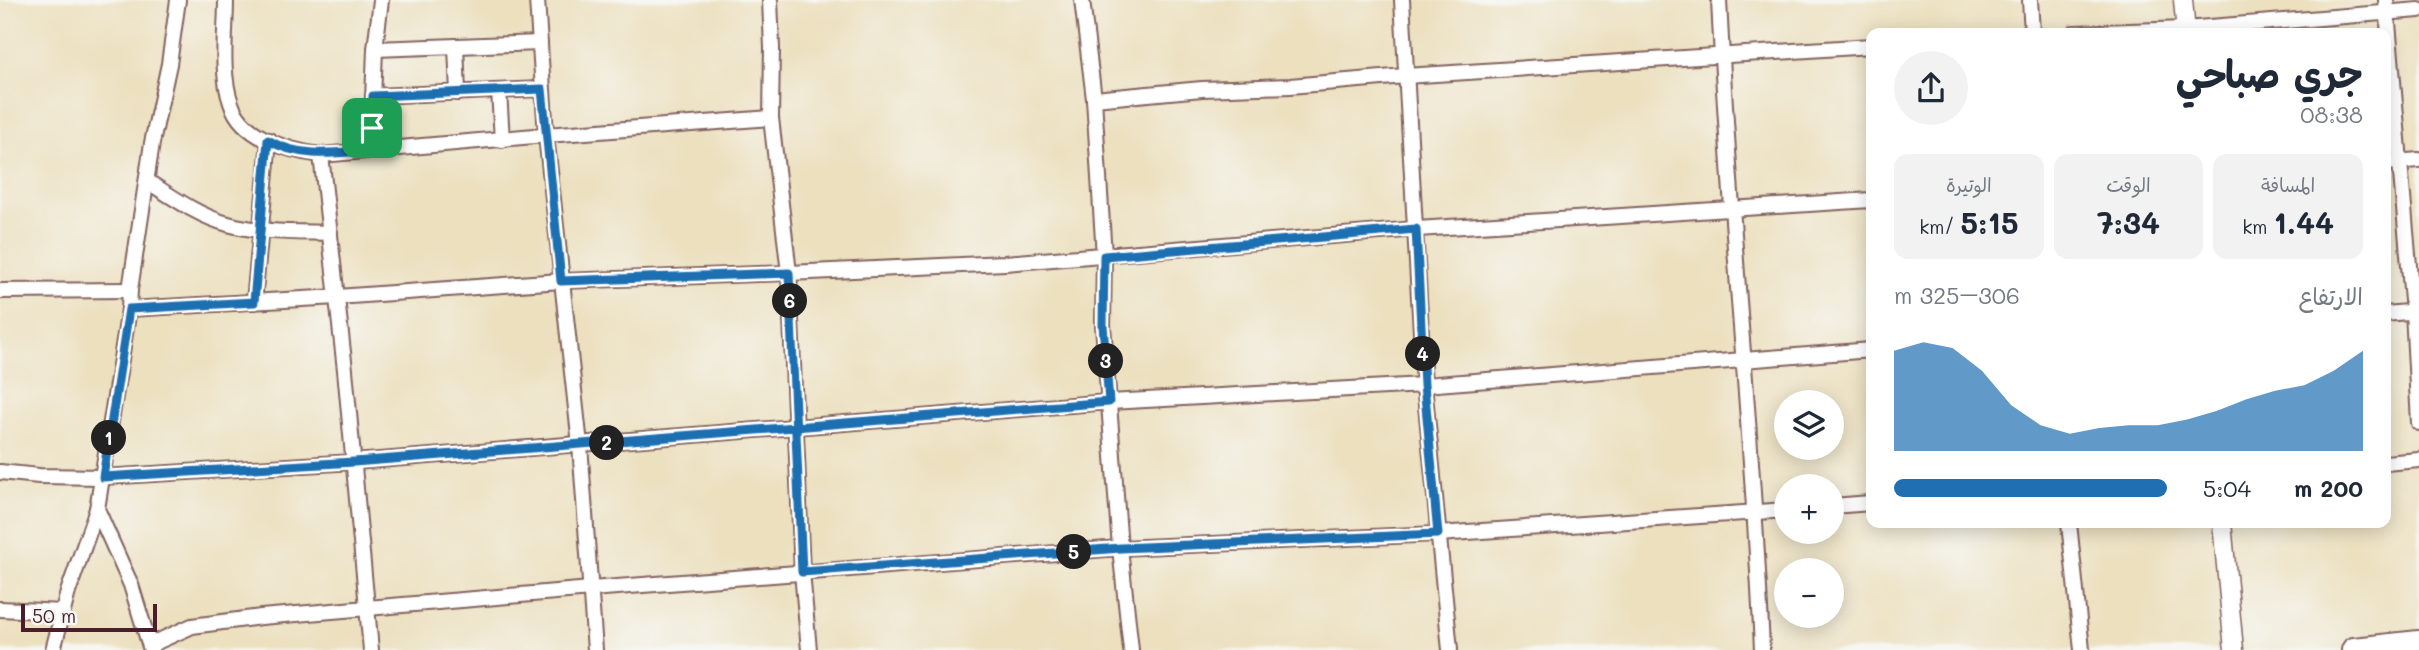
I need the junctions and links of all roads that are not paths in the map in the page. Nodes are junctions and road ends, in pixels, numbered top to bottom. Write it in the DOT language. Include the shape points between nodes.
graph roads {
  1 [pos="178,0"];
  2 [pos="226,0"];
  3 [pos="381,0"];
  4 [pos="537,0"];
  5 [pos="770,0"];
  6 [pos="1082,0"];
  7 [pos="1402,0"];
  8 [pos="1719,0"];
  9 [pos="2030,0"];
  10 [pos="2183,0"];
  11 [pos="2387,6"];
  12 [pos="2419,10"];
  13 [pos="2032,28"];
  14 [pos="2185,28"];
  15 [pos="2209,28"];
  16 [pos="2388,28"];
  17 [pos="540,43"];
  18 [pos="456,46"];
  19 [pos="1866,46"];
  20 [pos="375,49"];
  21 [pos="1721,55"];
  22 [pos="1405,76"];
  23 [pos="542,89"];
  24 [pos="499,91"];
  25 [pos="458,93"];
  26 [pos="373,96"];
  27 [pos="1094,99"];
  28 [pos="771,118"];
  29 [pos="2391,131"];
  30 [pos="546,135"];
  31 [pos="268,140"];
  32 [pos="502,140"];
  33 [pos="370,150"];
  34 [pos="321,155"];
  35 [pos="2419,160"];
  36 [pos="2392,162"];
  37 [pos="147,181"];
  38 [pos="1866,200"];
  39 [pos="1730,211"];
  40 [pos="1416,229"];
  41 [pos="261,230"];
  42 [pos="330,233"];
  43 [pos="1104,256"];
  44 [pos="789,273"];
  45 [pos="561,281"];
  46 [pos="130,290"];
  47 [pos="0,291"];
  48 [pos="337,298"];
  49 [pos="254,302"];
  50 [pos="129,309"];
  51 [pos="2416,312"];
  52 [pos="2391,314"];
  53 [pos="1866,350"];
  54 [pos="1744,359"];
  55 [pos="1424,385"];
  56 [pos="1109,402"];
  57 [pos="2419,423"];
  58 [pos="795,427"];
  59 [pos="580,445"];
  60 [pos="2419,460"];
  61 [pos="354,462"];
  62 [pos="2391,462"];
  63 [pos="0,472"];
  64 [pos="103,477"];
  65 [pos="1866,503"];
  66 [pos="1844,505"];
  67 [pos="97,509"];
  68 [pos="1774,511"];
  69 [pos="1756,512"];
  70 [pos="2070,528"];
  71 [pos="2222,528"];
  72 [pos="1438,534"];
  73 [pos="1121,548"];
  74 [pos="802,572"];
  75 [pos="592,589"];
  76 [pos="0,609"];
  77 [pos="368,609"];
  78 [pos="63,612"];
  79 [pos="2419,643"];
  80 [pos="150,648"];
  81 [pos="53,650"];
  82 [pos="371,650"];
  83 [pos="595,650"];
  84 [pos="809,650"];
  85 [pos="1131,650"];
  86 [pos="1450,650"];
  87 [pos="1762,650"];
  88 [pos="2082,650"];
  89 [pos="2234,650"];
  90 [pos="2354,650"];
  1 -- 37 [label="street"];
  2 -- 31 [label="street" via="225,79 231,106 250,130"];
  3 -- 20 [label="street"];
  4 -- 17 [label="street"];
  5 -- 28 [label="street"];
  6 -- 27 [label="street"];
  7 -- 22 [label="street"];
  8 -- 21 [label="street"];
  9 -- 13 [label="street"];
  10 -- 14 [label="street"];
  11 -- 12 [label="street"];
  11 -- 15 [label="street"];
  11 -- 16 [label="street"];
  17 -- 18 [label="street"];
  17 -- 23 [label="street"];
  18 -- 20 [label="street"];
  18 -- 25 [label="street"];
  19 -- 21 [label="street"];
  20 -- 26 [label="street"];
  21 -- 22 [label="street"];
  21 -- 39 [label="street"];
  22 -- 27 [label="street"];
  22 -- 40 [label="street"];
  23 -- 24 [label="street"];
  23 -- 30 [label="street"];
  24 -- 25 [label="street"];
  24 -- 32 [label="street"];
  25 -- 26 [label="street"];
  26 -- 33 [label="street"];
  27 -- 43 [label="street"];
  28 -- 30 [label="street"];
  28 -- 44 [label="street"];
  29 -- 36 [label="street"];
  30 -- 32 [label="street"];
  30 -- 45 [label="street"];
  31 -- 34 [label="street" via="279,147"];
  31 -- 41 [label="street"];
  32 -- 33 [label="street"];
  33 -- 34 [label="street"];
  34 -- 42 [label="street"];
  35 -- 36 [label="street"];
  36 -- 51 [label="street"];
  37 -- 41 [label="street" via="210,218"];
  37 -- 46 [label="street"];
  38 -- 39 [label="street"];
  39 -- 40 [label="street"];
  39 -- 54 [label="street"];
  40 -- 43 [label="street"];
  40 -- 55 [label="street"];
  41 -- 42 [label="street"];
  41 -- 49 [label="street"];
  42 -- 48 [label="street"];
  43 -- 44 [label="street"];
  43 -- 56 [label="street"];
  44 -- 45 [label="street"];
  44 -- 58 [label="street"];
  45 -- 48 [label="street"];
  45 -- 59 [label="street"];
  46 -- 47 [label="street"];
  46 -- 50 [label="street"];
  48 -- 49 [label="street"];
  48 -- 61 [label="street"];
  49 -- 50 [label="street"];
  50 -- 64 [label="street"];
  51 -- 52 [label="street"];
  51 -- 57 [label="street"];
  53 -- 54 [label="street"];
  54 -- 55 [label="street"];
  54 -- 69 [label="street"];
  55 -- 56 [label="street"];
  55 -- 72 [label="street"];
  56 -- 58 [label="street"];
  56 -- 73 [label="street"];
  58 -- 59 [label="street"];
  58 -- 74 [label="street"];
  59 -- 61 [label="street"];
  59 -- 75 [label="street"];
  60 -- 62 [label="street"];
  61 -- 64 [label="street"];
  61 -- 77 [label="street"];
  63 -- 64 [label="street"];
  64 -- 67 [label="street"];
  65 -- 66 [label="street"];
  67 -- 78 [label="street"];
  67 -- 80 [label="street" via="131,585"];
  68 -- 69 [label="street"];
  69 -- 72 [label="street"];
  69 -- 87 [label="street"];
  70 -- 88 [label="street"];
  71 -- 89 [label="street"];
  72 -- 73 [label="street"];
  72 -- 86 [label="street"];
  73 -- 74 [label="street"];
  73 -- 85 [label="street"];
  74 -- 75 [label="street"];
  74 -- 84 [label="street"];
  75 -- 77 [label="street"];
  75 -- 83 [label="street"];
  76 -- 78 [label="street"];
  77 -- 80 [label="street" via="192,626"];
  77 -- 82 [label="street"];
  78 -- 81 [label="street"];
  79 -- 90 [label="highway"];
}
